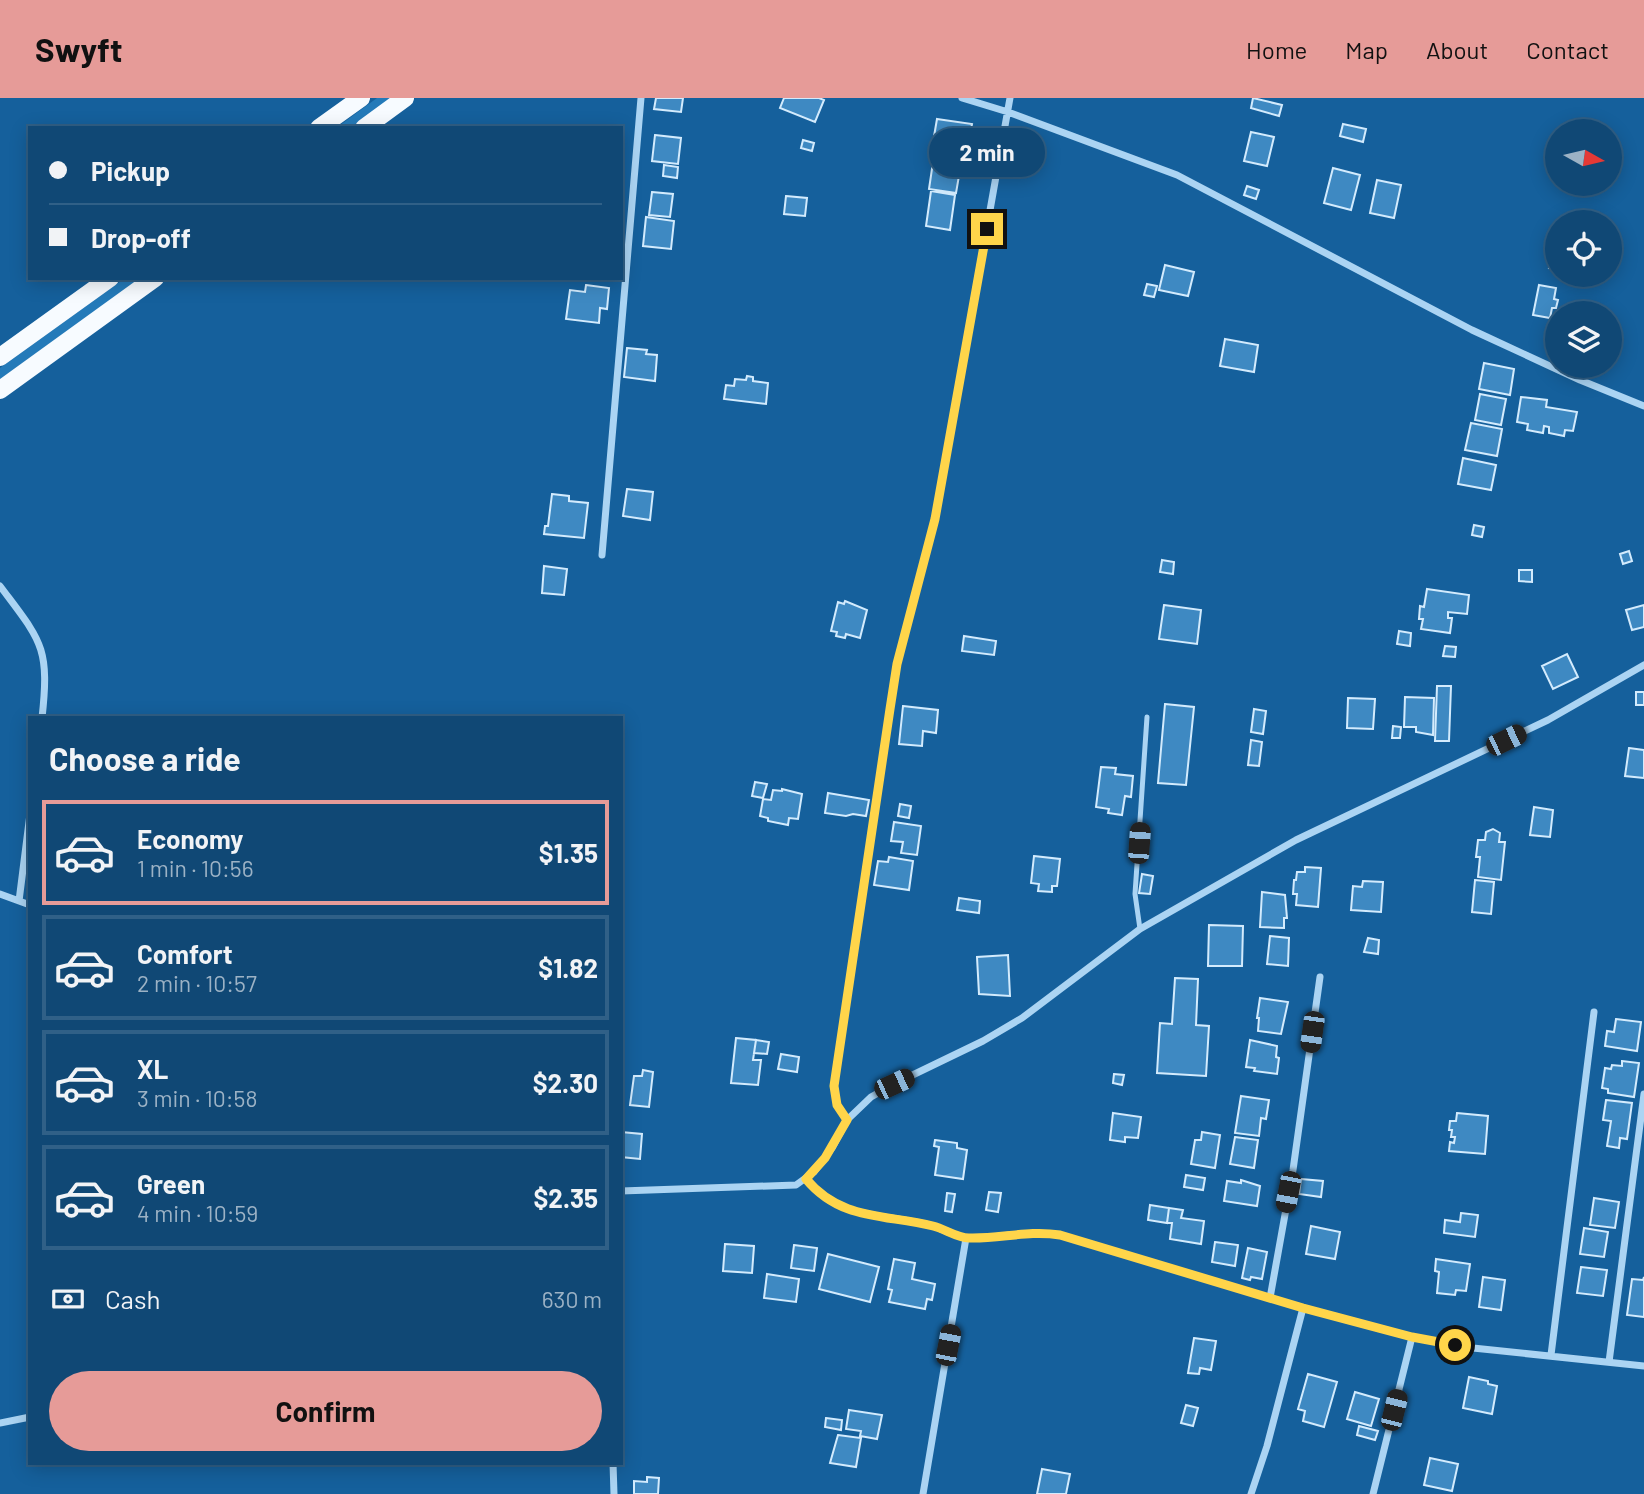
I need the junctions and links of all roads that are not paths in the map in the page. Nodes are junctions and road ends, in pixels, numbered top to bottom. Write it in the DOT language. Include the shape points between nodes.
graph roads {
  1 [pos="361,98"];
  2 [pos="405,98"];
  3 [pos="641,98"];
  4 [pos="962,98"];
  5 [pos="1010,98"];
  6 [pos="1008,111"];
  7 [pos="322,126"];
  8 [pos="367,126"];
  9 [pos="107,280"];
  10 [pos="152,280"];
  11 [pos="0,357"];
  12 [pos="0,390"];
  13 [pos="1644,406"];
  14 [pos="602,555"];
  15 [pos="0,586"];
  16 [pos="1644,665"];
  17 [pos="42,716"];
  18 [pos="1147,717"];
  19 [pos="28,830"];
  20 [pos="0,894"];
  21 [pos="19,901"];
  22 [pos="28,904"];
  23 [pos="1140,929"];
  24 [pos="1320,977"];
  25 [pos="1594,1012"];
  26 [pos="1644,1094"];
  27 [pos="847,1120"];
  28 [pos="806,1179"];
  29 [pos="623,1191"];
  30 [pos="966,1238"];
  31 [pos="1270,1298"];
  32 [pos="1303,1308"];
  33 [pos="1412,1337"];
  34 [pos="1551,1355"];
  35 [pos="1609,1362"];
  36 [pos="1644,1366"];
  37 [pos="28,1417"];
  38 [pos="0,1423"];
  39 [pos="612,1465"];
  40 [pos="614,1494"];
  41 [pos="923,1494"];
  42 [pos="1251,1494"];
  43 [pos="1373,1494"];
  1 -- 7 [label="main road"];
  2 -- 8 [label="main road"];
  3 -- 14 [label="street"];
  4 -- 6 [label="street"];
  5 -- 6 [label="street"];
  6 -- 13 [label="street" via="1177,174 1472,330"];
  6 -- 27 [label="street" via="935,519 897,664 834,1086 837,1105"];
  9 -- 11 [label="main road"];
  10 -- 12 [label="main road"];
  15 -- 17 [label="street" via="43,652"];
  16 -- 23 [label="street" via="1548,720 1296,840"];
  18 -- 23 [label="lane" via="1135,894"];
  19 -- 21 [label="street"];
  20 -- 21 [label="street"];
  21 -- 22 [label="street"];
  23 -- 27 [label="street" via="1022,1018 883,1090"];
  24 -- 31 [label="street"];
  25 -- 34 [label="street"];
  26 -- 35 [label="street"];
  27 -- 28 [label="street" via="825,1158"];
  28 -- 29 [label="street" via="796,1185"];
  28 -- 30 [label="street" via="845,1209 933,1226"];
  30 -- 31 [label="street" via="1031,1232 1060,1235"];
  30 -- 41 [label="street"];
  31 -- 32 [label="street"];
  32 -- 33 [label="street"];
  32 -- 42 [label="street"];
  33 -- 34 [label="street"];
  33 -- 43 [label="street"];
  34 -- 35 [label="street"];
  35 -- 36 [label="street"];
  37 -- 38 [label="street"];
  39 -- 40 [label="street"];
}
